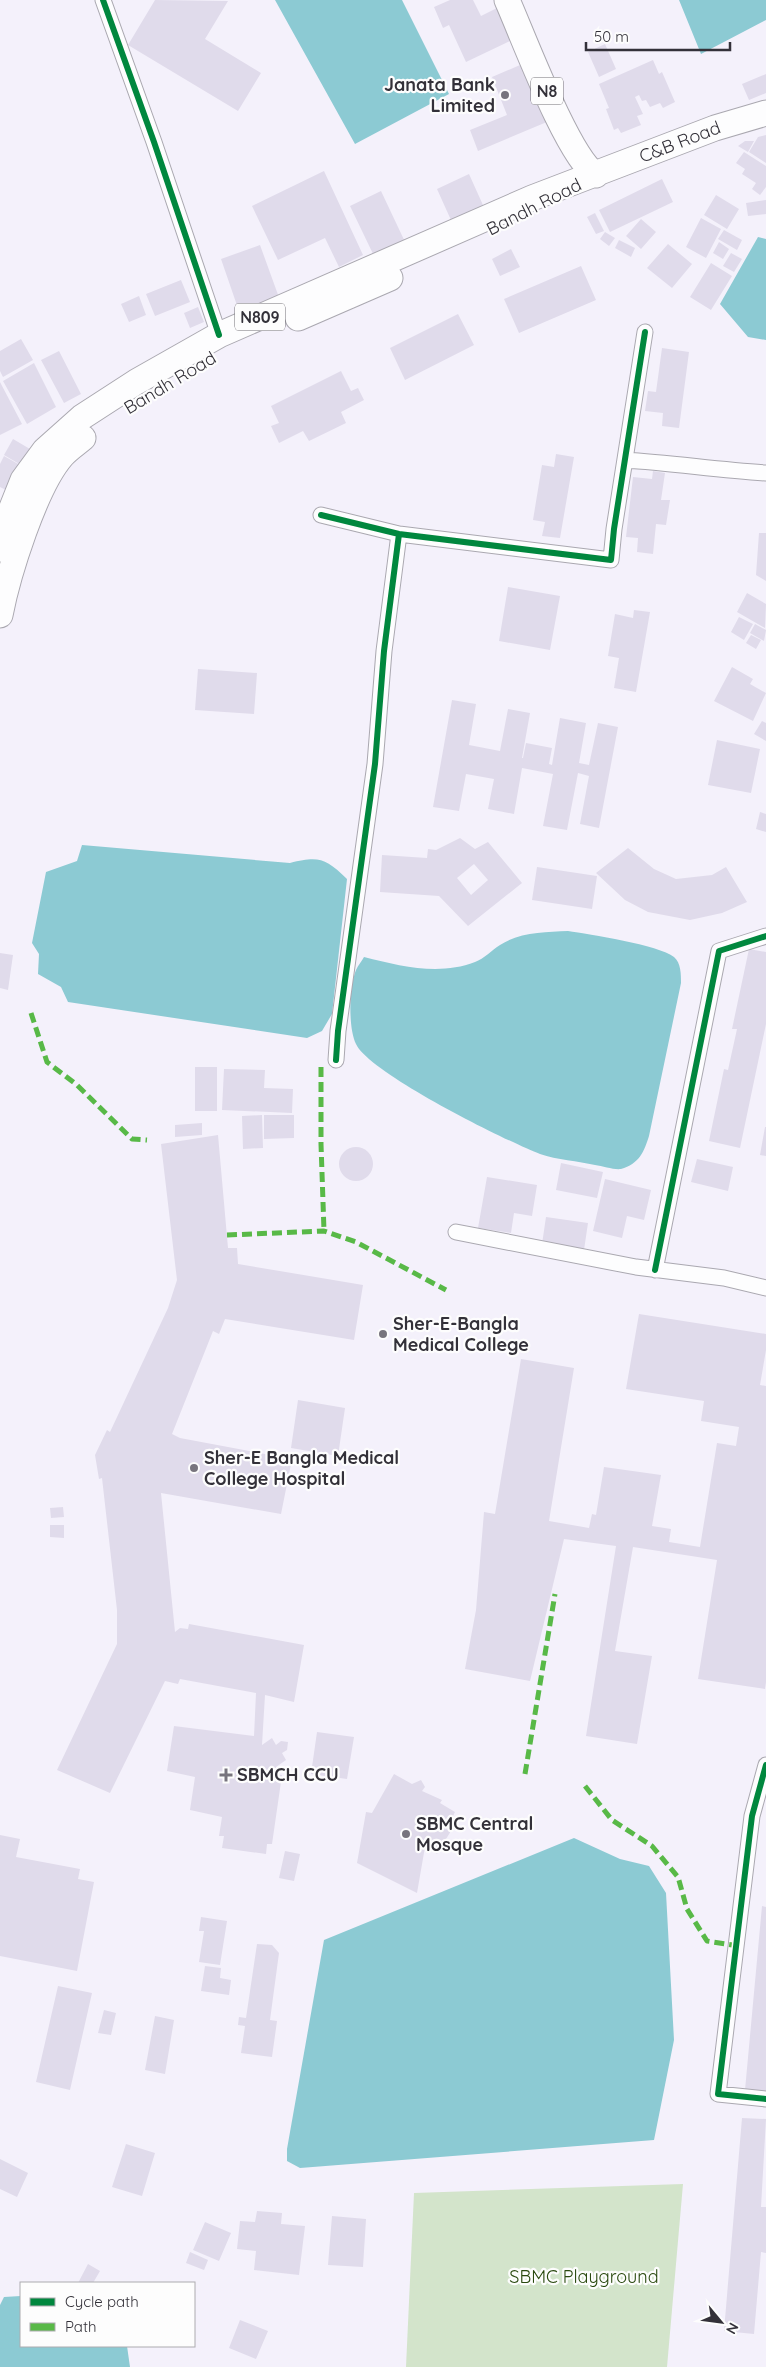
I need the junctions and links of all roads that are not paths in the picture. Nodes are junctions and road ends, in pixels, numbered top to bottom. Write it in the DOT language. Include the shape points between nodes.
graph roads {
  1 [pos="103,0"];
  2 [pos="507,0"];
  3 [pos="523,0"];
  4 [pos="766,113"];
  5 [pos="596,175"];
  6 [pos="645,332"];
  7 [pos="218,334"];
  8 [pos="625,460"];
  9 [pos="766,473"];
  10 [pos="321,515"];
  11 [pos="399,534"];
  12 [pos="0,549"];
  13 [pos="0,615"];
  14 [pos="766,936"];
  15 [pos="336,1060"];
  16 [pos="456,1232"];
  17 [pos="655,1270"];
  18 [pos="766,1288"];
  19 [pos="766,1765"];
  20 [pos="766,2099"];
  1 -- 7 [label="street"];
  2 -- 5 [label="highway, N8" via="569,142 587,170"];
  3 -- 5 [label="highway, N8" via="583,136"];
  4 -- 5 [label="highway, C&B Road" via="715,128"];
  5 -- 7 [label="highway, Bandh Road / N809" via="532,198"];
  5 -- 13 [label="highway, Bandh Road / N809" via="518,218 224,351 87,434 62,456 34,507"];
  6 -- 8 [label="street"];
  7 -- 12 [label="highway, Bandh Road / N809" via="82,417 45,450 23,480"];
  8 -- 9 [label="street"];
  8 -- 11 [label="street" via="612,560"];
  10 -- 11 [label="street"];
  11 -- 15 [label="street" via="384,652 375,764"];
  14 -- 17 [label="street" via="719,951"];
  16 -- 17 [label="street"];
  17 -- 18 [label="street" via="724,1278"];
  19 -- 20 [label="street" via="752,1816 718,2094"];
}
